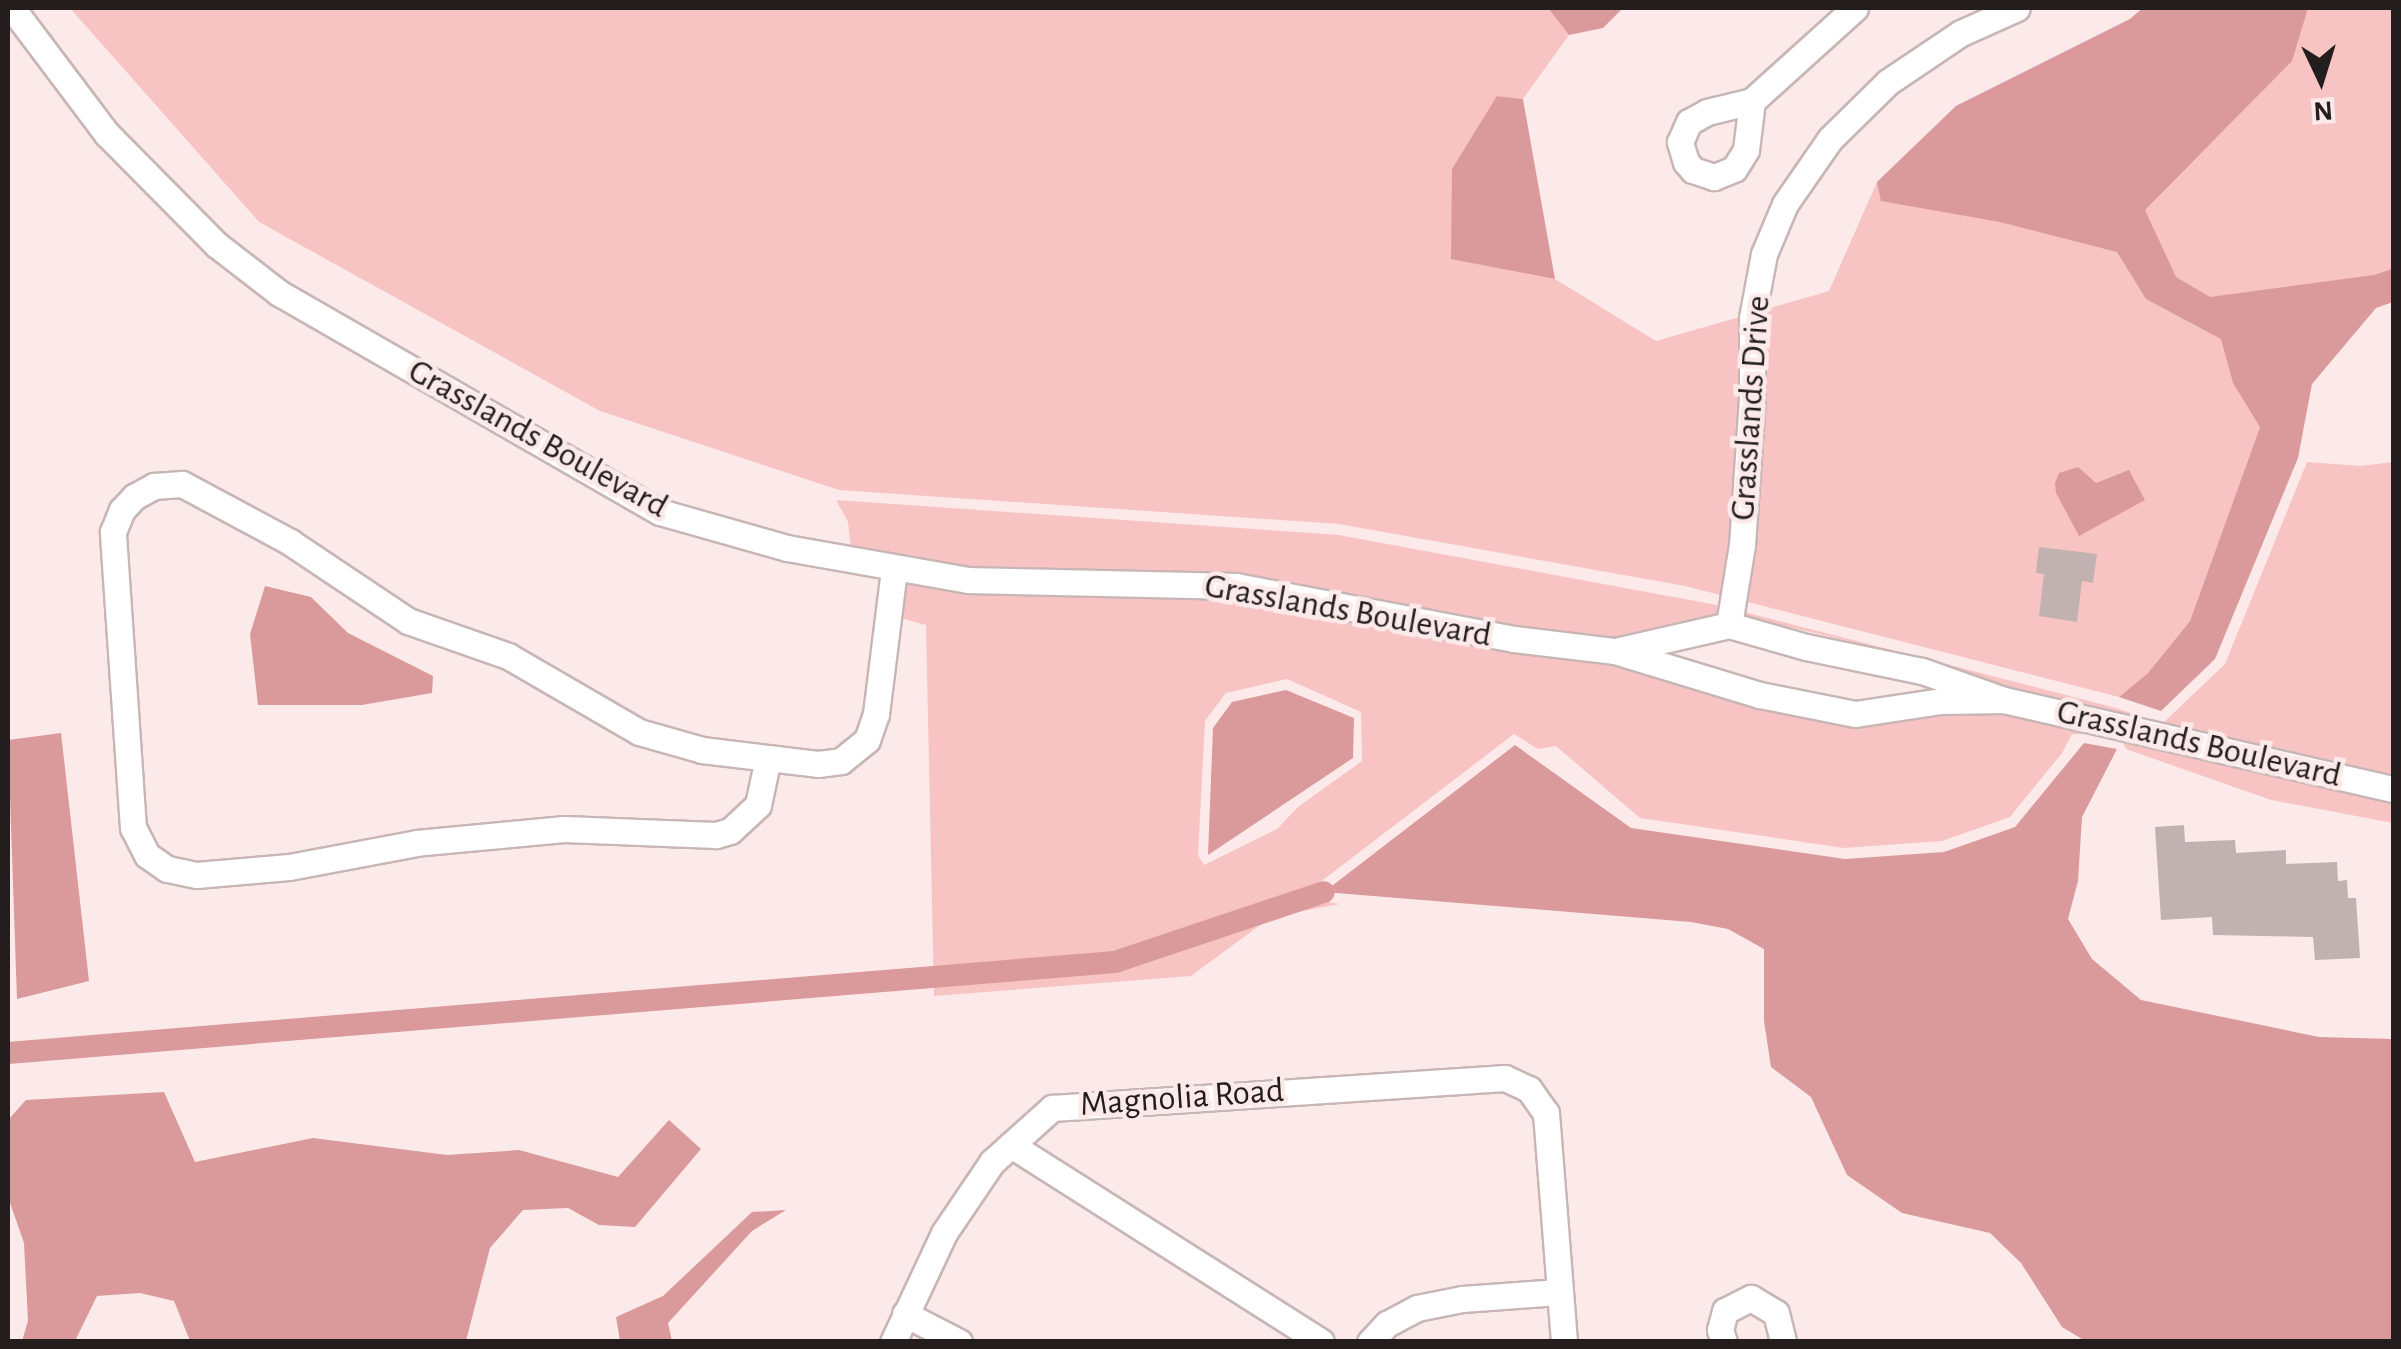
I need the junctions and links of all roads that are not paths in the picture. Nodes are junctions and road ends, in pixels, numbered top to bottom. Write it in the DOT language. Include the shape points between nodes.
graph roads {
  1 [pos="12,8"];
  2 [pos="1855,8"];
  3 [pos="2018,8"];
  4 [pos="1752,102"];
  5 [pos="894,568"];
  6 [pos="1729,625"];
  7 [pos="1615,652"];
  8 [pos="2004,700"];
  9 [pos="768,758"];
  10 [pos="2394,788"];
  11 [pos="1012,1144"];
  12 [pos="1560,1292"];
  13 [pos="905,1314"];
  14 [pos="893,1342"];
  15 [pos="959,1342"];
  16 [pos="1321,1342"];
  17 [pos="1370,1342"];
  18 [pos="1564,1342"];
  19 [pos="1724,1342"];
  20 [pos="1783,1342"];
  1 -- 5 [label="street, Grasslands Boulevard" via="107,134 217,245 279,293 660,512 787,548"];
  2 -- 4 [label="street"];
  3 -- 6 [label="street, Grasslands Drive" via="1960,33 1888,82 1830,139 1785,204 1764,254 1752,318 1742,545"];
  5 -- 7 [label="street, Grasslands Boulevard" via="968,580 1236,586"];
  5 -- 9 [label="street" via="868,740 841,761"];
  6 -- 7 [label="street, Grasslands Boulevard"];
  6 -- 8 [label="street, Grasslands Boulevard" via="1922,671"];
  7 -- 8 [label="street, Grasslands Boulevard" via="1760,695 1855,714"];
  8 -- 10 [label="street, Grasslands Boulevard"];
  9 -- 9 [label="street" via="702,750 639,732 508,656 408,621 192,486 154,486 134,497 113,532 133,828 147,855 166,870 196,875 289,868 418,843 564,828 716,834 730,831 758,805"];
  11 -- 12 [label="street, Magnolia Road" via="1042,1114 1064,1105 1505,1078 1534,1094 1546,1112"];
  11 -- 13 [label="street, Magnolia Road" via="992,1162 944,1234"];
  11 -- 16 [label="street"];
  12 -- 17 [label="street" via="1417,1308"];
  12 -- 18 [label="street"];
  13 -- 14 [label="street, Magnolia Road"];
  13 -- 15 [label="street"];
  19 -- 20 [label="street" via="1725,1312 1751,1298 1776,1313"];
}
